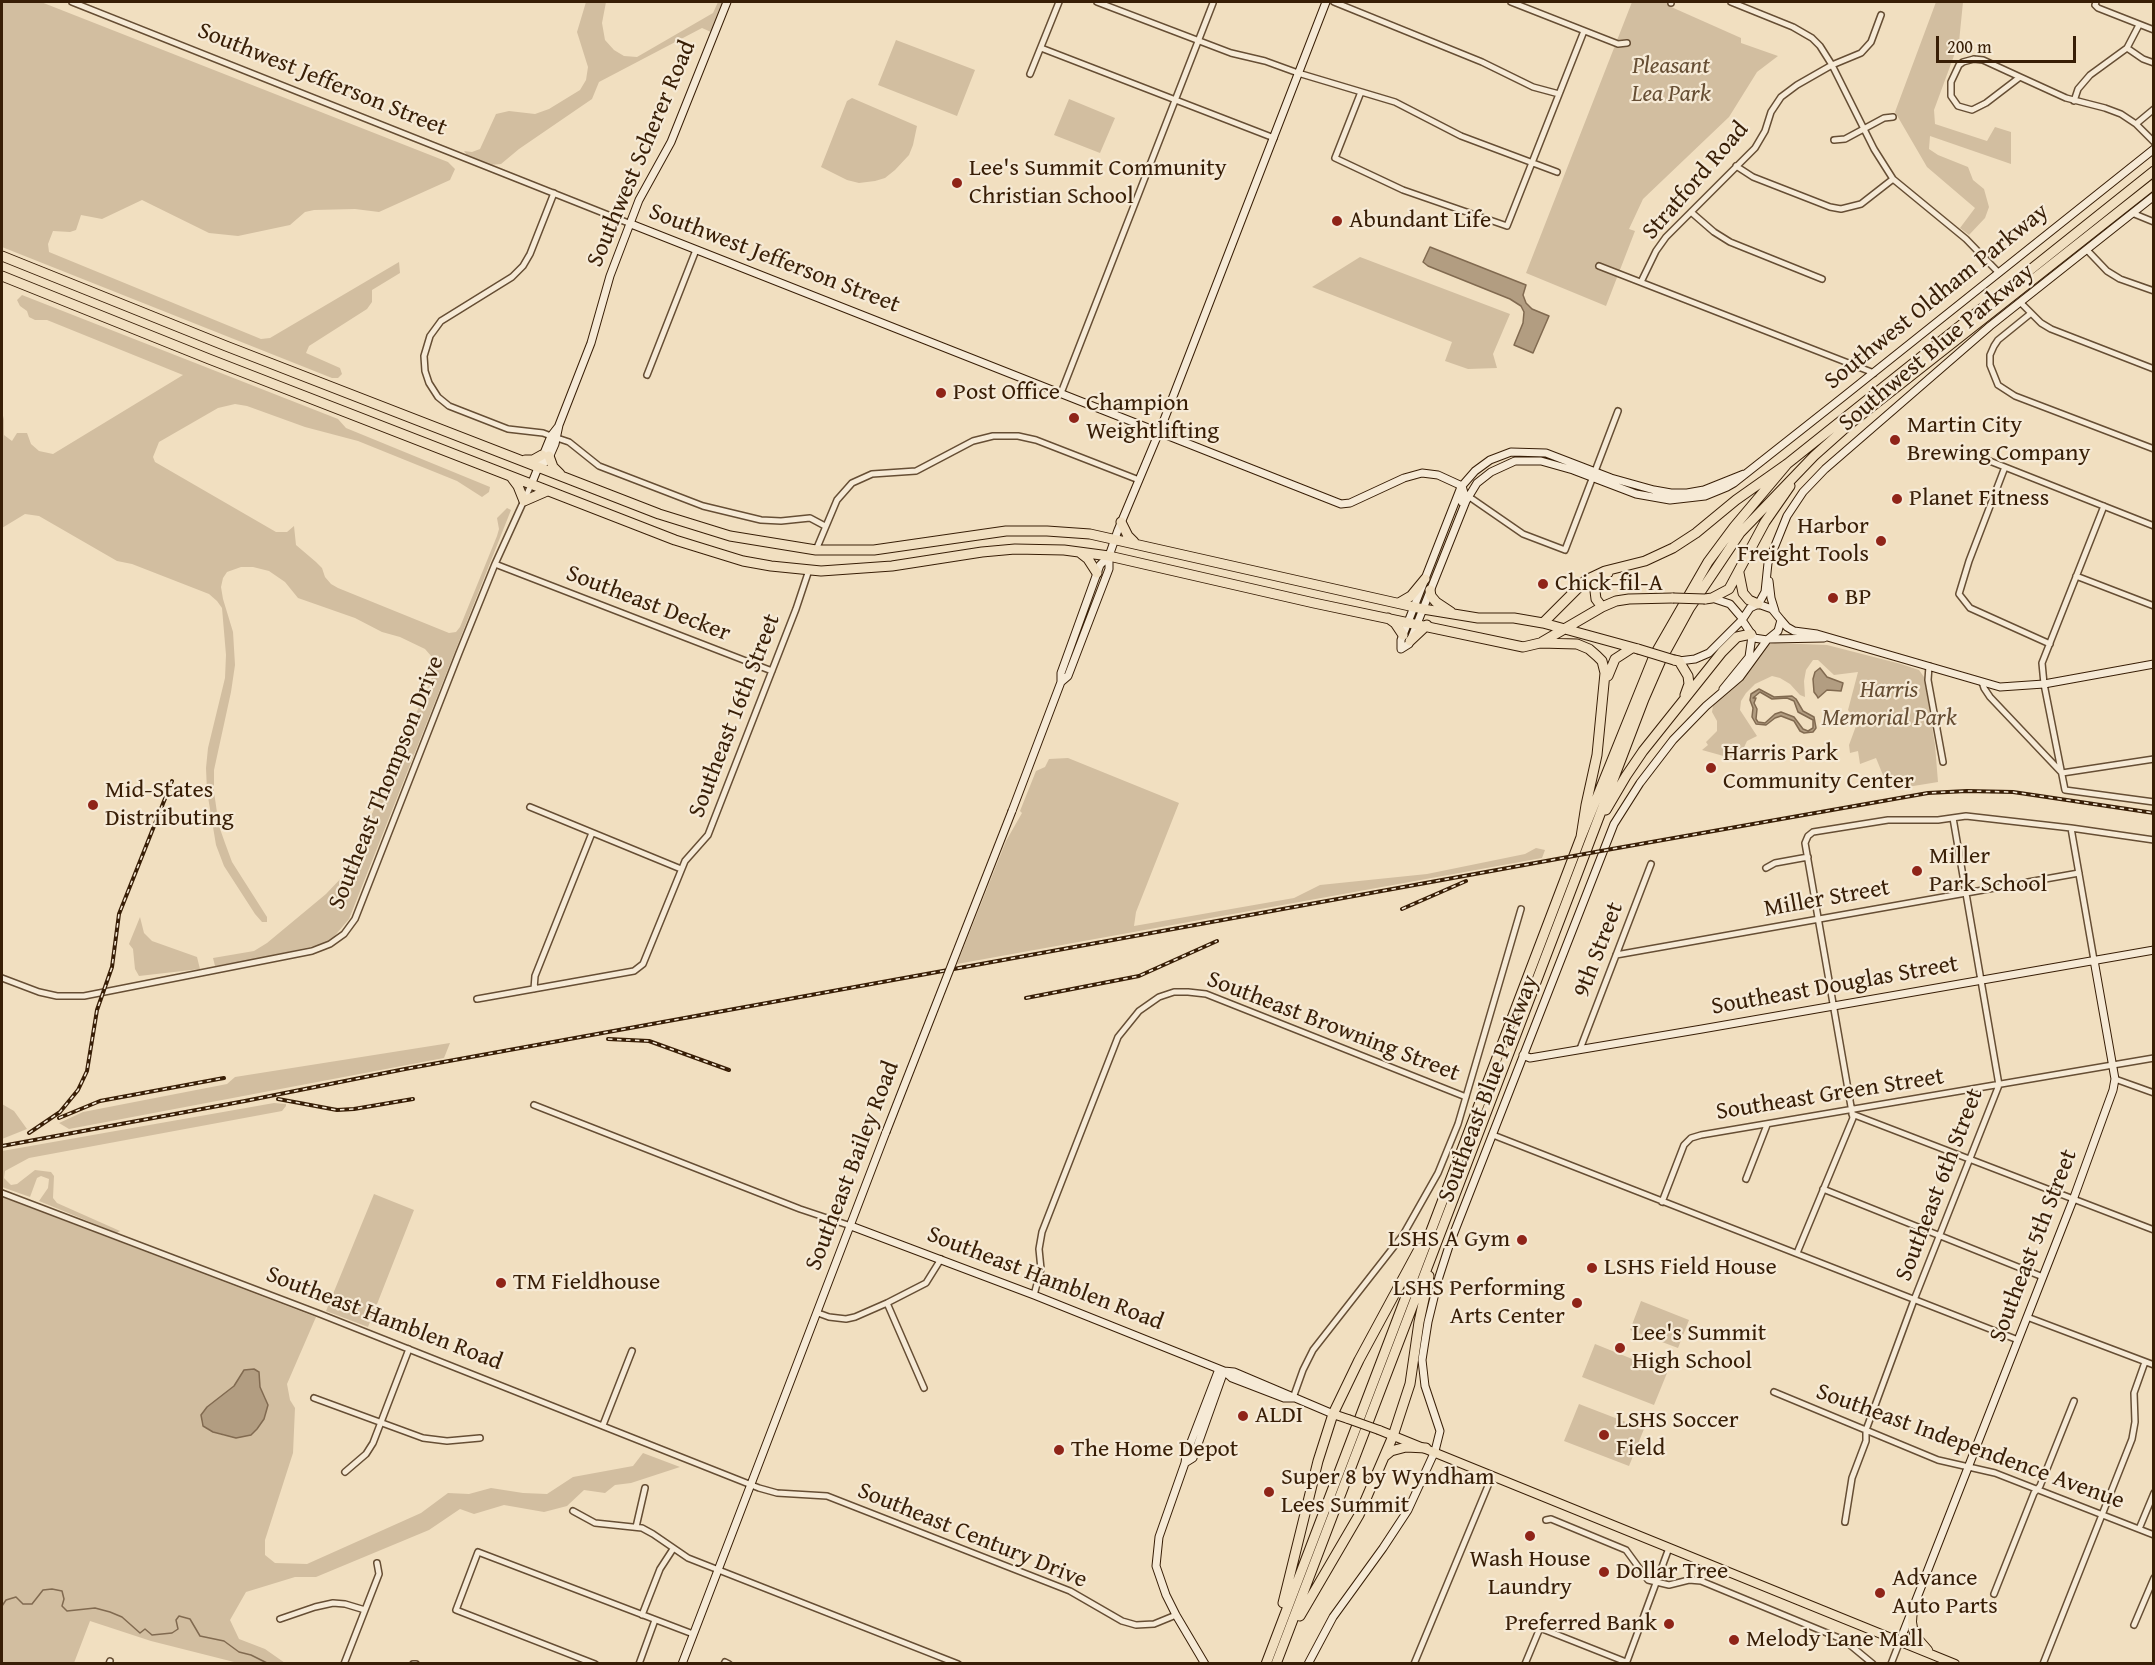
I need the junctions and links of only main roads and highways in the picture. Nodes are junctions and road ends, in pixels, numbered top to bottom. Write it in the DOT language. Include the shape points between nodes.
graph roads {
  1 [pos="2154,171"];
  2 [pos="2154,184"];
  3 [pos="2,256"];
  4 [pos="2,276"];
  5 [pos="1814,456"];
  6 [pos="521,460"];
  7 [pos="1787,464"];
  8 [pos="510,476"];
  9 [pos="562,476"];
  10 [pos="548,491"];
  11 [pos="1121,522"];
  12 [pos="1135,543"];
  13 [pos="1076,551"];
  14 [pos="1618,567"];
  15 [pos="1739,572"];
  16 [pos="1097,573"];
  17 [pos="1425,579"];
  18 [pos="1430,590"];
  19 [pos="1398,603"];
  20 [pos="1759,603"];
  21 [pos="1602,607"];
  22 [pos="1458,616"];
  23 [pos="1386,617"];
  24 [pos="1418,623"];
  25 [pos="1544,623"];
  26 [pos="1566,629"];
  27 [pos="1751,635"];
  28 [pos="1540,644"];
  29 [pos="1635,649"];
  30 [pos="1604,688"];
  31 [pos="1681,703"];
  32 [pos="1586,838"];
  33 [pos="1447,1188"];
  34 [pos="1454,1198"];
  35 [pos="1333,1413"];
  36 [pos="1393,1436"];
  37 [pos="1430,1450"];
  38 [pos="1383,1458"];
  39 [pos="1913,1608"];
  40 [pos="1933,1654"];
  41 [pos="1277,1662"];
  42 [pos="1264,1664"];
  43 [pos="1955,1664"];
  1 -- 7 [label="highway"];
  2 -- 5 [label="highway"];
  3 -- 6 [label="highway"];
  4 -- 8 [label="highway"];
  5 -- 15 [label="highway" via="1775,506"];
  5 -- 32 [label="highway" via="1740,533 1689,609 1661,660"];
  6 -- 9 [label="highway"];
  6 -- 9 [label="highway" via="546,456"];
  7 -- 14 [label="highway" via="1673,548 1645,561"];
  7 -- 32 [label="highway" via="1708,562 1654,656"];
  8 -- 10 [label="highway"];
  8 -- 10 [label="highway" via="524,501"];
  9 -- 12 [label="highway" via="709,530 767,544 816,550 874,550 1018,531 1065,532"];
  10 -- 13 [label="highway" via="711,553 771,566 821,571 892,566 1015,549"];
  11 -- 12 [label="highway"];
  12 -- 19 [label="highway"];
  13 -- 16 [label="highway" via="1088,559"];
  13 -- 23 [label="highway"];
  14 -- 21 [label="highway" via="1603,576 1595,588"];
  14 -- 25 [label="highway" via="1586,580"];
  15 -- 20 [label="highway" via="1743,592 1749,600"];
  15 -- 21 [label="highway, bridge" via="1730,590 1708,599 1629,599"];
  17 -- 19 [label="highway" via="1412,596"];
  18 -- 22 [label="highway" via="1436,602"];
  19 -- 22 [label="highway"];
  21 -- 26 [label="highway"];
  22 -- 25 [label="highway"];
  23 -- 24 [label="highway"];
  23 -- 24 [label="highway" via="1407,638"];
  24 -- 28 [label="highway" via="1523,647"];
  25 -- 26 [label="highway"];
  26 -- 28 [label="highway"];
  26 -- 29 [label="highway"];
  27 -- 31 [label="highway" via="1732,640"];
  28 -- 30 [label="highway" via="1577,644 1589,649 1602,661"];
  29 -- 30 [label="highway" via="1615,659"];
  29 -- 31 [label="highway, bridge" via="1677,660 1689,684"];
  30 -- 32 [label="highway" via="1597,755 1586,805"];
  31 -- 32 [label="highway"];
  32 -- 33 [label="highway"];
  32 -- 34 [label="highway"];
  33 -- 35 [label="highway" via="1442,1190 1419,1249"];
  33 -- 42 [label="highway"];
  34 -- 36 [label="highway" via="1427,1286 1410,1384"];
  34 -- 41 [label="highway"];
  35 -- 36 [label="main road, bridge"];
  35 -- 42 [label="highway" via="1286,1596"];
  36 -- 37 [label="main road"];
  36 -- 38 [label="highway"];
  37 -- 38 [label="highway" via="1406,1447"];
  37 -- 40 [label="main road"];
  38 -- 41 [label="highway" via="1359,1515"];
  39 -- 40 [label="main road" via="1914,1634"];
  40 -- 43 [label="main road"];
}
